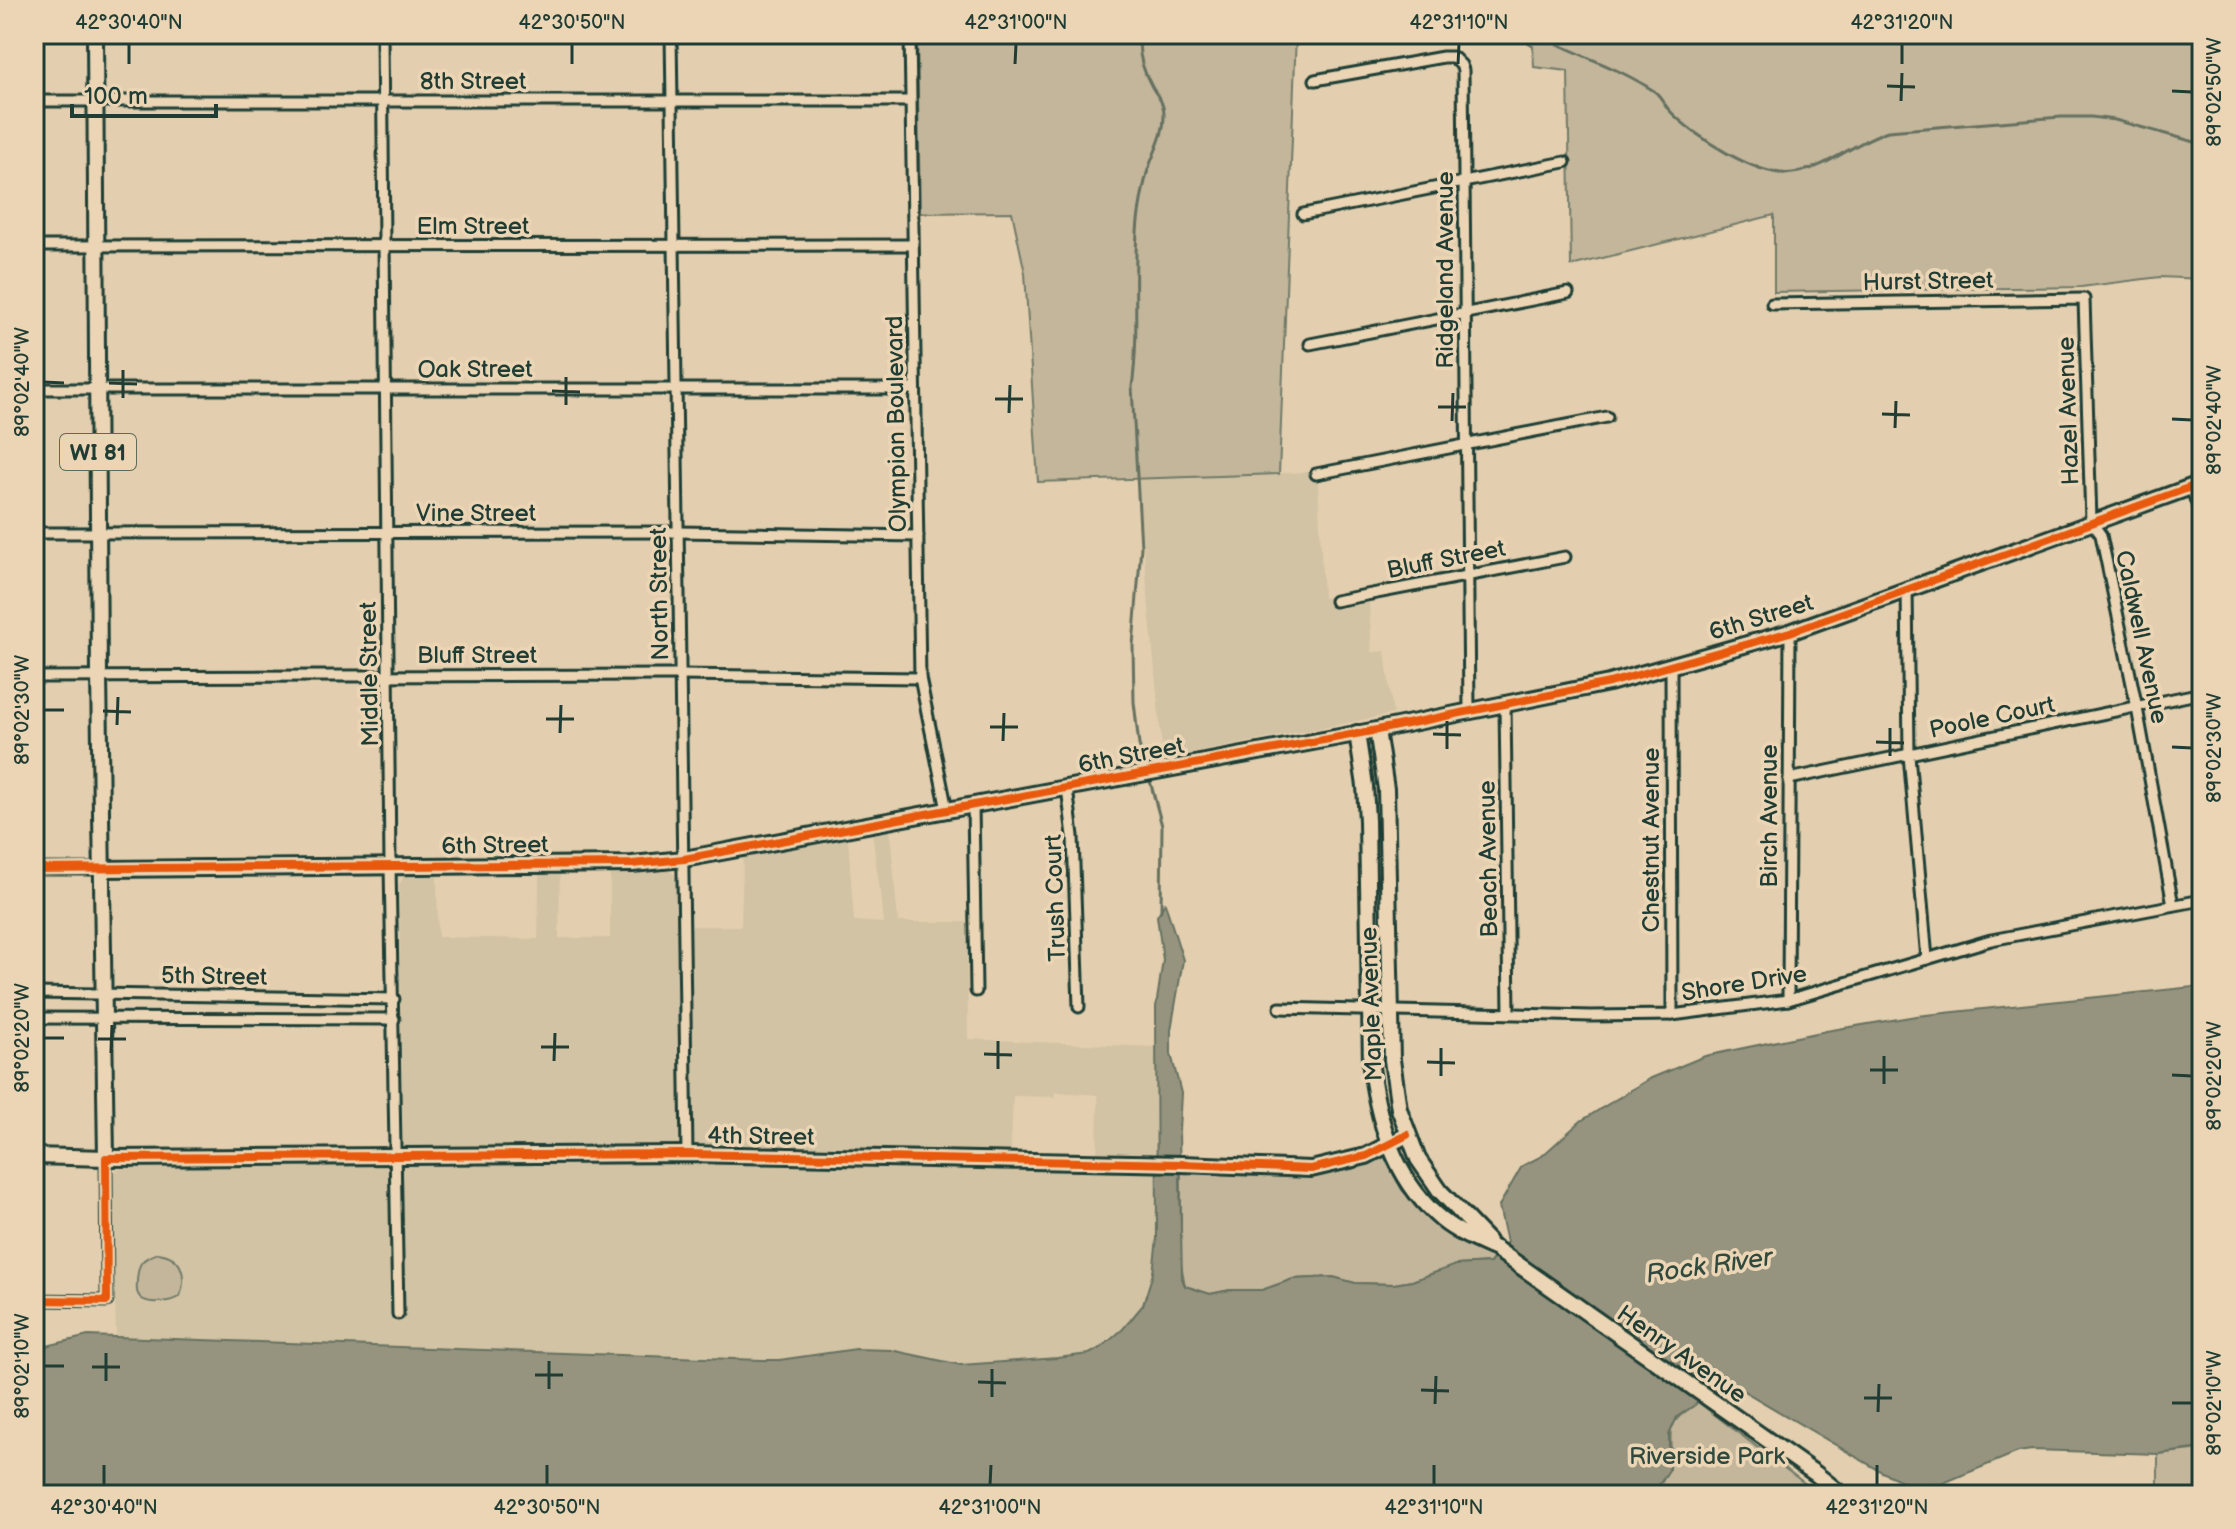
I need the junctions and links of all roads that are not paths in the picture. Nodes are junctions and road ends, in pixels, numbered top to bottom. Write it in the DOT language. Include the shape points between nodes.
graph roads {
  1 [pos="95,34"];
  2 [pos="382,34"];
  3 [pos="671,34"];
  4 [pos="910,34"];
  5 [pos="1315,80"];
  6 [pos="34,101"];
  7 [pos="96,101"];
  8 [pos="382,101"];
  9 [pos="911,101"];
  10 [pos="671,102"];
  11 [pos="1565,162"];
  12 [pos="1464,184"];
  13 [pos="1303,214"];
  14 [pos="912,245"];
  15 [pos="34,246"];
  16 [pos="97,246"];
  17 [pos="383,246"];
  18 [pos="675,247"];
  19 [pos="1568,293"];
  20 [pos="2084,299"];
  21 [pos="1772,304"];
  22 [pos="1465,314"];
  23 [pos="1310,344"];
  24 [pos="34,389"];
  25 [pos="98,389"];
  26 [pos="385,389"];
  27 [pos="676,389"];
  28 [pos="915,389"];
  29 [pos="1607,417"];
  30 [pos="1466,446"];
  31 [pos="1316,474"];
  32 [pos="2196,485"];
  33 [pos="2202,518"];
  34 [pos="2091,521"];
  35 [pos="678,532"];
  36 [pos="34,533"];
  37 [pos="98,533"];
  38 [pos="387,534"];
  39 [pos="918,536"];
  40 [pos="1565,557"];
  41 [pos="1467,576"];
  42 [pos="1907,587"];
  43 [pos="1335,601"];
  44 [pos="1790,632"];
  45 [pos="1671,665"];
  46 [pos="389,675"];
  47 [pos="680,675"];
  48 [pos="99,676"];
  49 [pos="34,677"];
  50 [pos="920,678"];
  51 [pos="2202,693"];
  52 [pos="1505,704"];
  53 [pos="2137,708"];
  54 [pos="1469,710"];
  55 [pos="1377,730"];
  56 [pos="1357,733"];
  57 [pos="1909,755"];
  58 [pos="1789,779"];
  59 [pos="1067,788"];
  60 [pos="973,804"];
  61 [pos="947,810"];
  62 [pos="684,859"];
  63 [pos="390,866"];
  64 [pos="34,869"];
  65 [pos="103,869"];
  66 [pos="2202,900"];
  67 [pos="2173,905"];
  68 [pos="1927,959"];
  69 [pos="976,991"];
  70 [pos="34,993"];
  71 [pos="104,995"];
  72 [pos="394,999"];
  73 [pos="1788,1000"];
  74 [pos="1079,1007"];
  75 [pos="1280,1008"];
  76 [pos="1371,1011"];
  77 [pos="1391,1011"];
  78 [pos="1509,1013"];
  79 [pos="1672,1015"];
  80 [pos="34,1018"];
  81 [pos="104,1018"];
  82 [pos="394,1019"];
  83 [pos="1407,1135"];
  84 [pos="1390,1142"];
  85 [pos="687,1154"];
  86 [pos="34,1156"];
  87 [pos="397,1157"];
  88 [pos="106,1158"];
  89 [pos="1496,1249"];
  90 [pos="34,1300"];
  91 [pos="398,1314"];
  92 [pos="1842,1495"];
  1 -- 7 [label="street, WI 81"];
  2 -- 8 [label="street, Middle Street"];
  3 -- 10 [label="street, North Street"];
  4 -- 9 [label="street, Olympian Boulevard"];
  5 -- 12 [label="street, Ridgeland Avenue" via="1453,57 1463,70"];
  6 -- 7 [label="street, 8th Street"];
  7 -- 8 [label="street, 8th Street"];
  7 -- 16 [label="street, WI 81"];
  8 -- 10 [label="street, 8th Street"];
  8 -- 17 [label="street, Middle Street"];
  9 -- 10 [label="street, 8th Street"];
  9 -- 14 [label="street, Olympian Boulevard"];
  10 -- 18 [label="street, North Street"];
  11 -- 12 [label="street"];
  12 -- 13 [label="street"];
  12 -- 22 [label="street, Ridgeland Avenue"];
  14 -- 18 [label="street, Elm Street"];
  14 -- 28 [label="street, Olympian Boulevard"];
  15 -- 16 [label="street, Elm Street"];
  16 -- 17 [label="street, Elm Street"];
  16 -- 25 [label="street, WI 81"];
  17 -- 18 [label="street, Elm Street"];
  17 -- 26 [label="street, Middle Street"];
  18 -- 27 [label="street, North Street"];
  19 -- 22 [label="street"];
  20 -- 21 [label="street, Hurst Street"];
  20 -- 34 [label="street, Hazel Avenue"];
  22 -- 23 [label="street"];
  22 -- 30 [label="street, Ridgeland Avenue"];
  24 -- 25 [label="street, Oak Street"];
  25 -- 26 [label="street, Oak Street"];
  25 -- 37 [label="street, WI 81"];
  26 -- 27 [label="street, Oak Street"];
  26 -- 38 [label="street, Middle Street"];
  27 -- 28 [label="street, Oak Street"];
  27 -- 35 [label="street, North Street"];
  28 -- 39 [label="street, Olympian Boulevard"];
  29 -- 30 [label="street"];
  30 -- 31 [label="street"];
  30 -- 41 [label="street, Ridgeland Avenue"];
  32 -- 33 [label="street"];
  32 -- 34 [label="street, 6th Street"];
  34 -- 42 [label="street, 6th Street"];
  34 -- 53 [label="street, Caldwell Avenue" via="2101,535"];
  35 -- 38 [label="street, Vine Street"];
  35 -- 39 [label="street, Vine Street"];
  35 -- 47 [label="street, North Street"];
  36 -- 37 [label="street, Vine Street"];
  37 -- 38 [label="street, Vine Street"];
  37 -- 48 [label="street, WI 81"];
  38 -- 46 [label="street, Middle Street"];
  39 -- 50 [label="street, Olympian Boulevard"];
  40 -- 41 [label="street, Bluff Street"];
  41 -- 43 [label="street, Bluff Street"];
  41 -- 54 [label="street, Ridgeland Avenue"];
  42 -- 44 [label="street, 6th Street"];
  42 -- 57 [label="street"];
  44 -- 45 [label="street, 6th Street"];
  44 -- 58 [label="street, Birch Avenue"];
  45 -- 52 [label="street, 6th Street"];
  45 -- 79 [label="street, Chestnut Avenue"];
  46 -- 47 [label="street, Bluff Street"];
  46 -- 48 [label="street, Bluff Street"];
  46 -- 63 [label="street, Middle Street"];
  47 -- 50 [label="street, Bluff Street"];
  47 -- 62 [label="street, North Street"];
  48 -- 49 [label="street, Bluff Street"];
  48 -- 65 [label="street, WI 81"];
  50 -- 61 [label="street, Olympian Boulevard"];
  51 -- 53 [label="street, Poole Court"];
  52 -- 54 [label="street, 6th Street"];
  52 -- 78 [label="street, Beach Avenue"];
  53 -- 57 [label="street, Poole Court"];
  53 -- 67 [label="street, Caldwell Avenue"];
  54 -- 55 [label="street, 6th Street"];
  55 -- 56 [label="street, 6th Street"];
  55 -- 77 [label="street, Maple Avenue" via="1388,816"];
  56 -- 59 [label="street, 6th Street"];
  56 -- 76 [label="street, Maple Avenue" via="1367,821"];
  57 -- 58 [label="street, Poole Court"];
  57 -- 68 [label="street"];
  58 -- 73 [label="street, Birch Avenue"];
  59 -- 60 [label="street, 6th Street"];
  59 -- 74 [label="street, Trush Court"];
  60 -- 61 [label="street, 6th Street"];
  60 -- 69 [label="street"];
  61 -- 62 [label="street, 6th Street"];
  62 -- 63 [label="street, 6th Street"];
  62 -- 85 [label="street, North Street"];
  63 -- 65 [label="street, 6th Street"];
  63 -- 72 [label="street, Middle Street"];
  64 -- 65 [label="street, 6th Street"];
  65 -- 71 [label="street, WI 81"];
  66 -- 67 [label="street, Shore Drive"];
  67 -- 68 [label="street, Shore Drive" via="1991,940"];
  68 -- 73 [label="street, Shore Drive"];
  70 -- 71 [label="street, 5th Street"];
  71 -- 72 [label="street, 5th Street"];
  71 -- 81 [label="street, WI 81"];
  72 -- 82 [label="street, Middle Street"];
  73 -- 79 [label="street, Shore Drive"];
  75 -- 76 [label="street, Shore Drive"];
  76 -- 77 [label="street, Shore Drive"];
  76 -- 84 [label="street, Maple Avenue" via="1374,1090"];
  77 -- 78 [label="street, Shore Drive"];
  77 -- 83 [label="street, Maple Avenue" via="1394,1079"];
  78 -- 79 [label="street, Shore Drive"];
  80 -- 81 [label="street, 5th Street"];
  81 -- 82 [label="street, 5th Street"];
  81 -- 88 [label="street, WI 81"];
  82 -- 87 [label="street, Middle Street"];
  83 -- 84 [label="street, 4th Street"];
  83 -- 89 [label="street, Maple Avenue" via="1440,1191"];
  84 -- 85 [label="street, 4th Street" via="1366,1156 1311,1169"];
  84 -- 89 [label="street, Maple Avenue" via="1406,1180 1442,1220"];
  85 -- 87 [label="street, 4th Street"];
  86 -- 88 [label="street, 4th Street"];
  87 -- 88 [label="street, 4th Street"];
  87 -- 91 [label="street, Middle Street"];
  88 -- 90 [label="street" via="107,1301"];
  89 -- 92 [label="street, Henry Avenue"];
}
